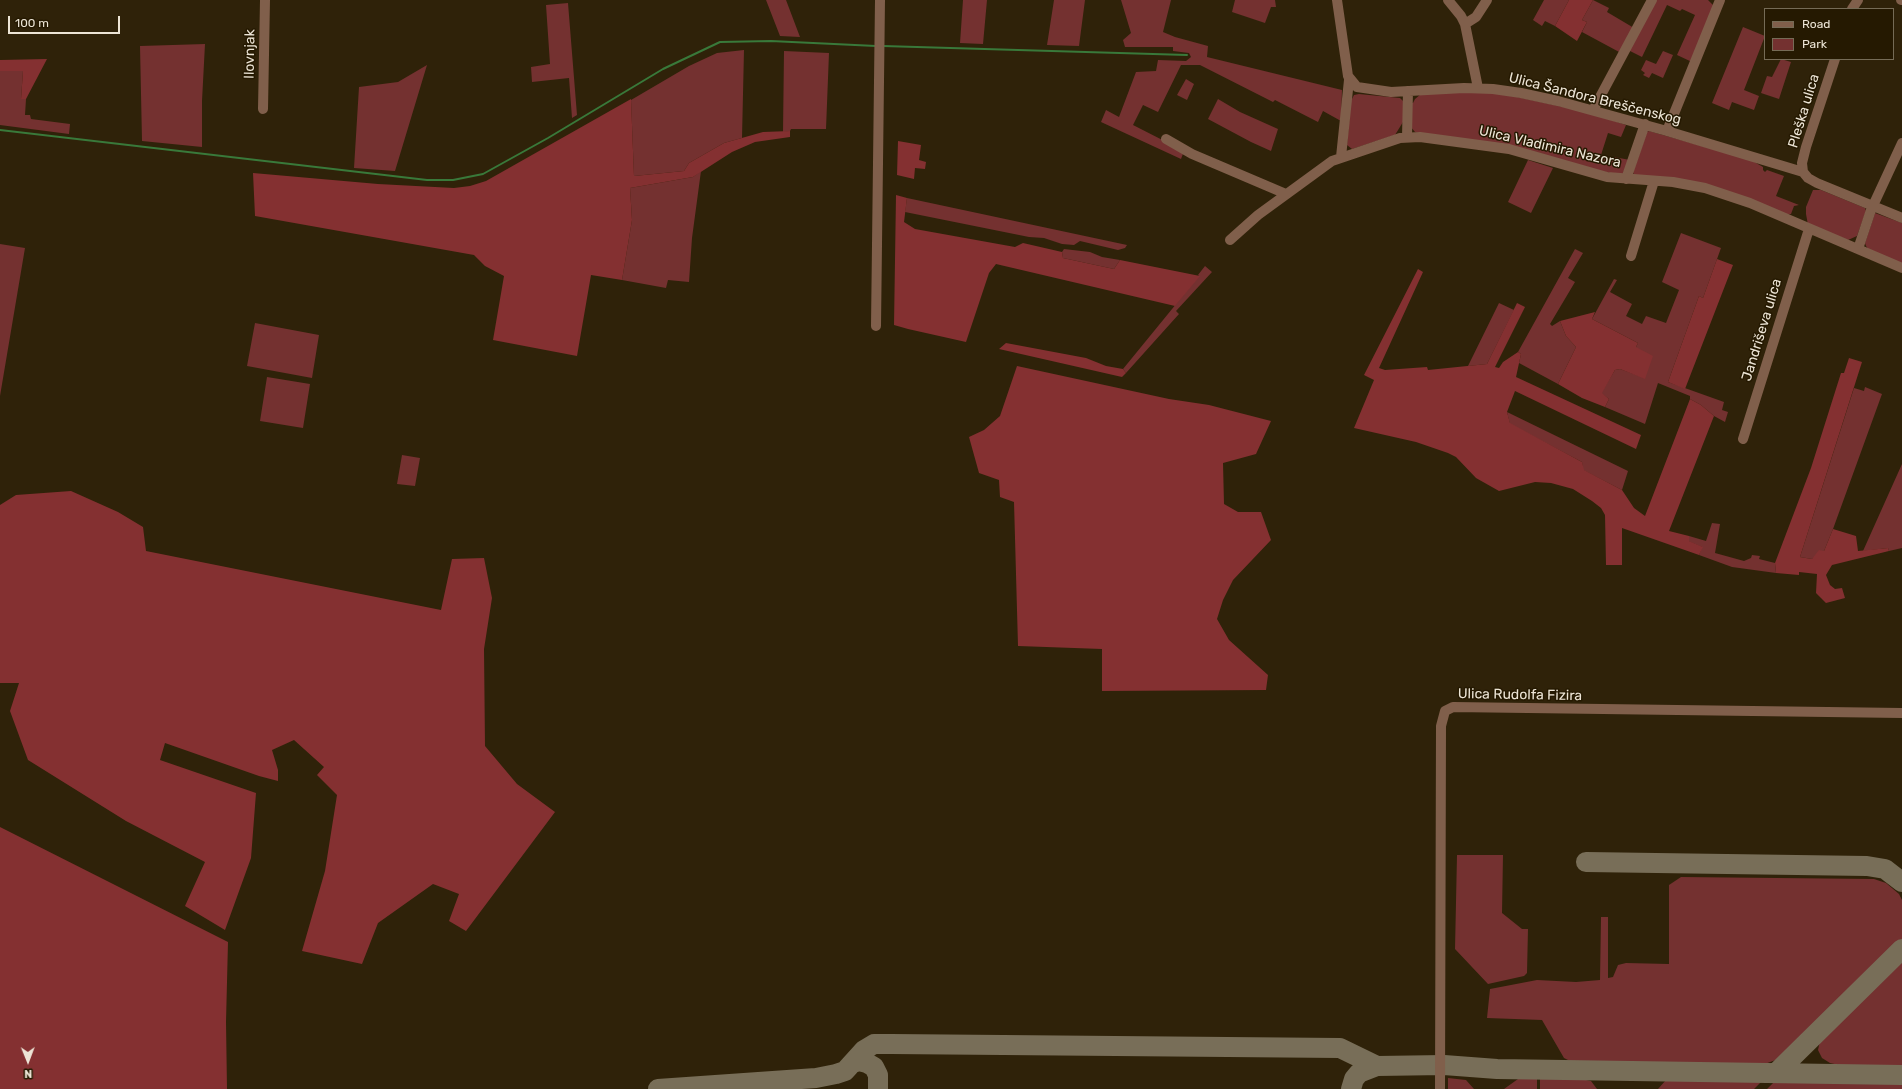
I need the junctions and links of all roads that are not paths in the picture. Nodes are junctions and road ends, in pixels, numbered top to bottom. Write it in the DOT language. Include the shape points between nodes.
graph roads {
  1 [pos="265,0"];
  2 [pos="880,0"];
  3 [pos="1337,0"];
  4 [pos="1448,0"];
  5 [pos="1488,0"];
  6 [pos="1652,0"];
  7 [pos="1719,0"];
  8 [pos="1858,0"];
  9 [pos="1852,8"];
  10 [pos="1465,24"];
  11 [pos="1835,60"];
  12 [pos="1349,80"];
  13 [pos="1478,88"];
  14 [pos="1408,91"];
  15 [pos="263,109"];
  16 [pos="1593,110"];
  17 [pos="1645,124"];
  18 [pos="1667,131"];
  19 [pos="1407,136"];
  20 [pos="1166,139"];
  21 [pos="1902,143"];
  22 [pos="1341,157"];
  23 [pos="1803,172"];
  24 [pos="1626,180"];
  25 [pos="1654,181"];
  26 [pos="1286,194"];
  27 [pos="1874,206"];
  28 [pos="1902,218"];
  29 [pos="1809,229"];
  30 [pos="1230,240"];
  31 [pos="1858,248"];
  32 [pos="1631,256"];
  33 [pos="1902,268"];
  34 [pos="876,326"];
  35 [pos="1743,439"];
  36 [pos="1902,713"];
  37 [pos="1440,1089"];
  1 -- 15 [label="street, Ilovnjak"];
  2 -- 34 [label="street"];
  3 -- 12 [label="street"];
  4 -- 10 [label="street"];
  5 -- 10 [label="street" via="1476,17"];
  6 -- 16 [label="street"];
  7 -- 18 [label="street"];
  8 -- 9 [label="street"];
  10 -- 13 [label="street"];
  11 -- 23 [label="street, Pleška ulica" via="1806,147 1802,163"];
  12 -- 14 [label="street, Ulica Šandora Breščenskog" via="1356,87 1366,90"];
  12 -- 22 [label="street"];
  13 -- 14 [label="street, Ulica Šandora Breščenskog"];
  13 -- 16 [label="street, Ulica Šandora Breščenskog" via="1521,92"];
  14 -- 19 [label="street"];
  16 -- 17 [label="street, Ulica Šandora Breščenskog"];
  17 -- 18 [label="street, Ulica Šandora Breščenskog"];
  17 -- 24 [label="street"];
  18 -- 23 [label="street, Ulica Šandora Breščenskog"];
  19 -- 22 [label="street, Ulica Vladimira Nazora"];
  19 -- 24 [label="street, Ulica Vladimira Nazora" via="1509,149 1601,176"];
  20 -- 26 [label="street" via="1192,154"];
  21 -- 27 [label="street"];
  22 -- 26 [label="street, Ulica Vladimira Nazora" via="1323,166"];
  23 -- 27 [label="street, Ulica Šandora Breščenskog" via="1817,183"];
  24 -- 25 [label="street, Ulica Vladimira Nazora"];
  25 -- 29 [label="street, Ulica Vladimira Nazora" via="1684,183 1720,192"];
  25 -- 32 [label="street"];
  26 -- 30 [label="street, Ulica Vladimira Nazora"];
  27 -- 28 [label="street, Ulica Šandora Breščenskog"];
  27 -- 31 [label="street"];
  29 -- 31 [label="street, Ulica Vladimira Nazora"];
  29 -- 35 [label="street, Jandriševa ulica"];
  31 -- 33 [label="street, Ulica Vladimira Nazora"];
  36 -- 37 [label="street, Ulica Rudolfa Fizira" via="1453,707 1445,711 1441,726"];
}
